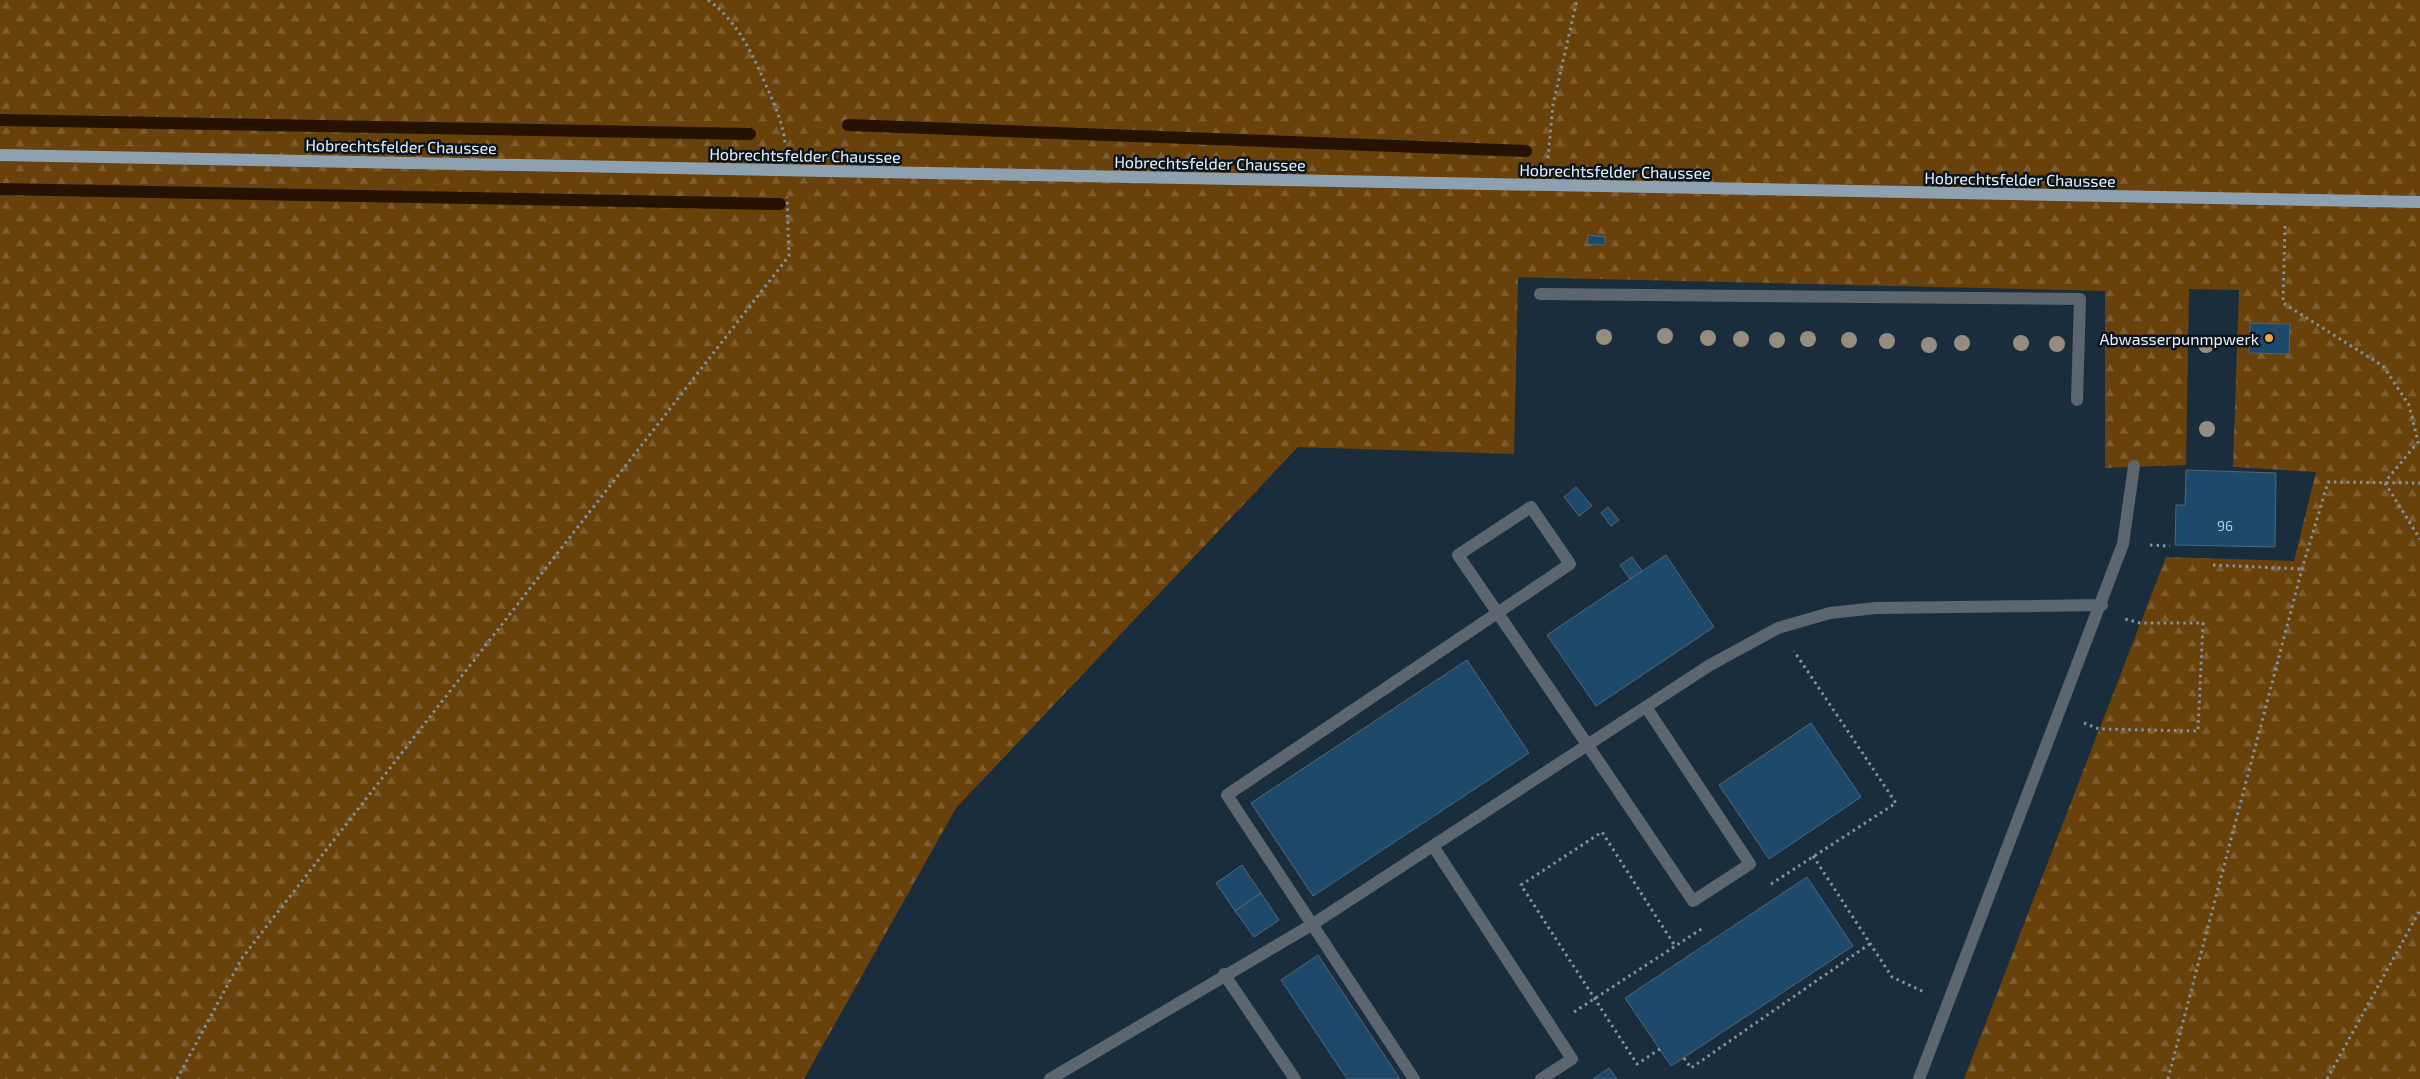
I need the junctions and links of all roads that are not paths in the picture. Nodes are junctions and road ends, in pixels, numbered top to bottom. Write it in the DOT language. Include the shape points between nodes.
graph roads {
  1 [pos="0,154"];
  2 [pos="2420,202"];
  3 [pos="1540,294"];
  4 [pos="2077,400"];
  5 [pos="2134,466"];
  6 [pos="2100,609"];
  7 [pos="1498,613"];
  8 [pos="1646,707"];
  9 [pos="1588,744"];
  10 [pos="1433,846"];
  11 [pos="1313,924"];
  12 [pos="1224,974"];
  13 [pos="1070,1074"];
  14 [pos="1050,1079"];
  15 [pos="1295,1079"];
  16 [pos="1414,1079"];
  17 [pos="1541,1079"];
  18 [pos="1920,1079"];
  1 -- 2 [label="main road, Hobrechtsfelder Chaussee"];
  3 -- 4 [label="lane" via="2080,299"];
  5 -- 6 [label="lane" via="2123,544"];
  6 -- 8 [label="lane" via="1876,608 1830,613 1778,628 1710,665"];
  6 -- 18 [label="lane"];
  7 -- 7 [label="lane" via="1458,555 1531,507 1570,564"];
  7 -- 9 [label="lane"];
  7 -- 11 [label="lane" via="1227,795"];
  8 -- 9 [label="lane"];
  8 -- 9 [label="lane" via="1750,864 1694,901"];
  9 -- 10 [label="lane"];
  10 -- 11 [label="lane"];
  10 -- 17 [label="lane" via="1572,1059"];
  11 -- 12 [label="lane"];
  11 -- 16 [label="lane"];
  12 -- 13 [label="lane"];
  12 -- 15 [label="lane"];
  13 -- 14 [label="lane"];
}
